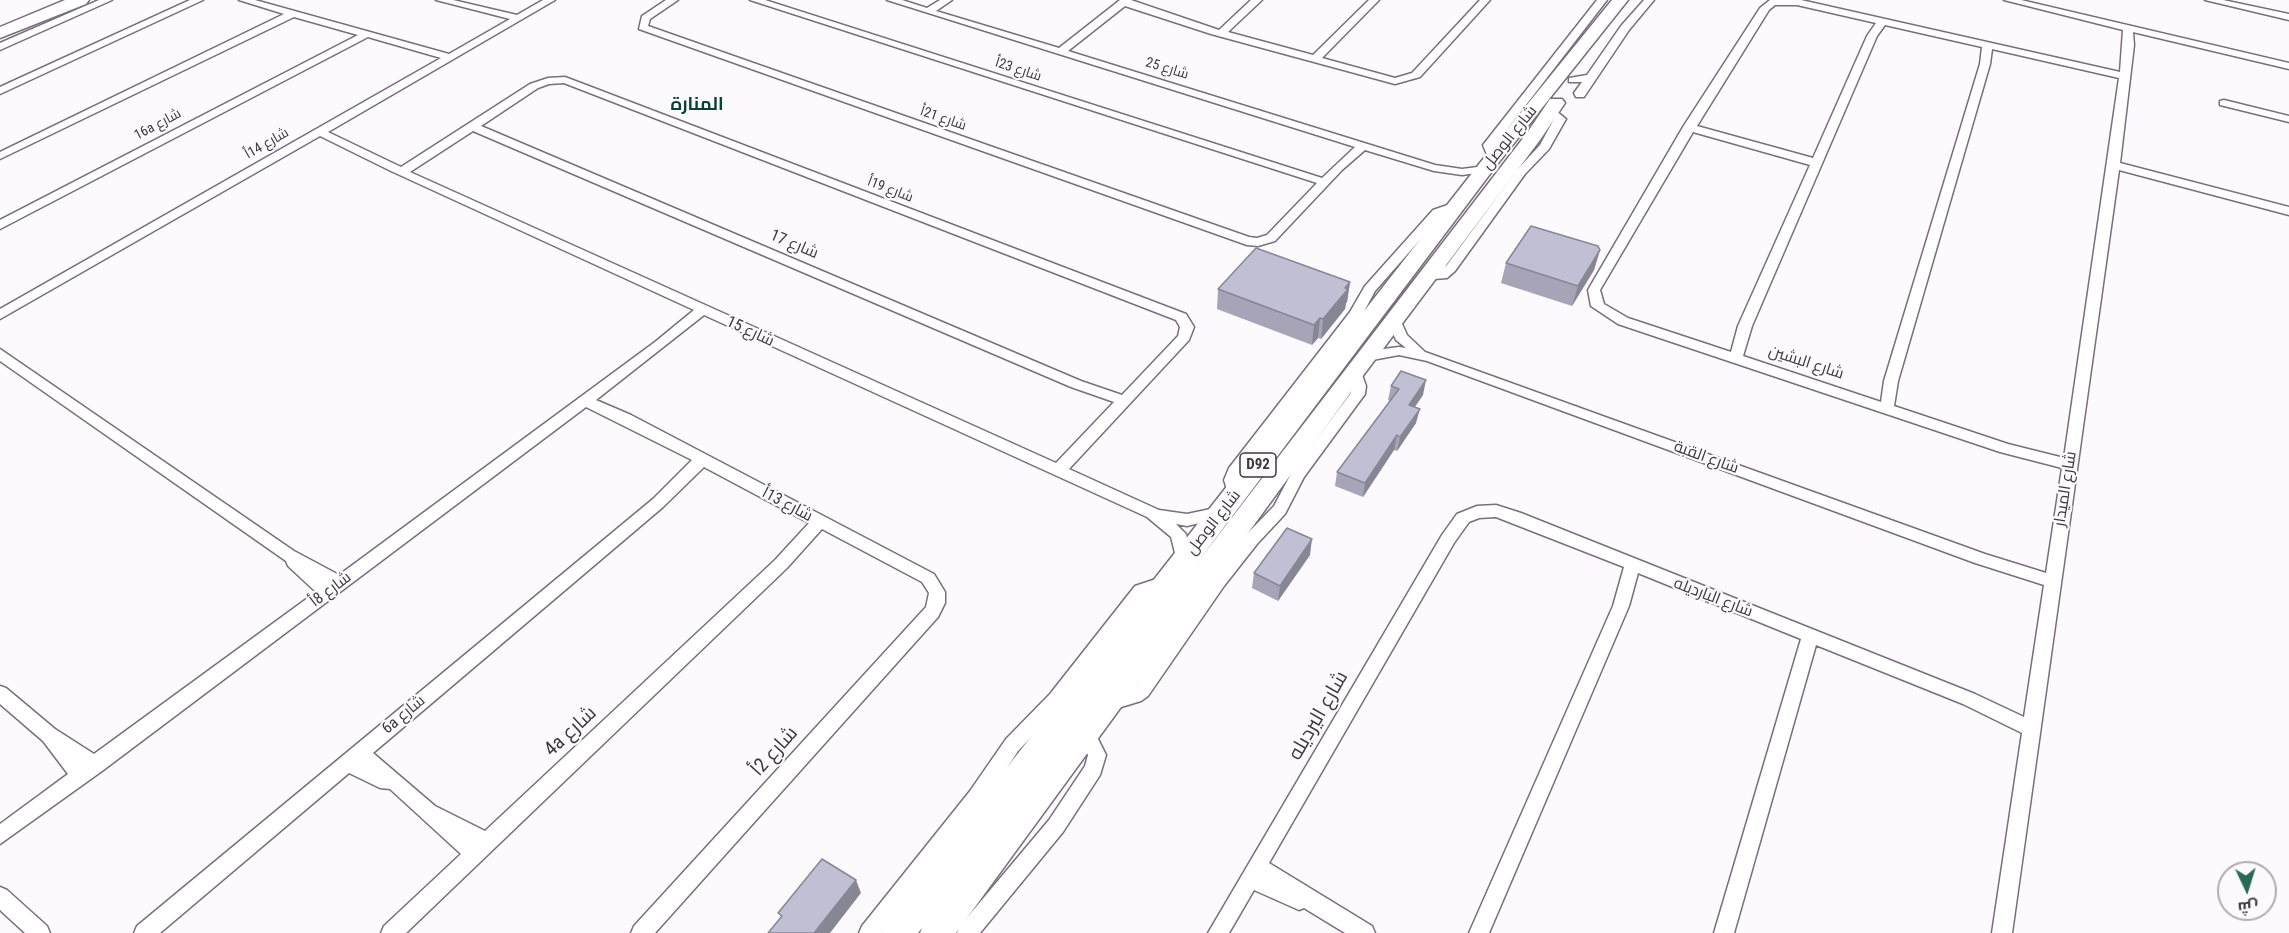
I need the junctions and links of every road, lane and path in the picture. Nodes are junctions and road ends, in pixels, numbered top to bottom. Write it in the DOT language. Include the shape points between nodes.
graph roads {
  1 [pos="38,0"];
  2 [pos="66,0"];
  3 [pos="80,0"];
  4 [pos="107,0"];
  5 [pos="198,0"];
  6 [pos="244,0"];
  7 [pos="441,0"];
  8 [pos="550,0"];
  9 [pos="674,0"];
  10 [pos="755,0"];
  11 [pos="892,0"];
  12 [pos="948,0"];
  13 [pos="952,0"];
  14 [pos="1257,0"];
  15 [pos="1374,0"];
  16 [pos="1485,0"];
  17 [pos="1602,0"];
  18 [pos="1620,0"];
  19 [pos="1633,0"];
  20 [pos="1649,0"];
  21 [pos="2009,0"];
  22 [pos="2210,0"];
  23 [pos="1777,1"];
  24 [pos="1123,2"];
  25 [pos="932,12"];
  26 [pos="289,13"];
  27 [pos="0,16"];
  28 [pos="2289,17"];
  29 [pos="515,20"];
  30 [pos="1879,21"];
  31 [pos="2132,29"];
  32 [pos="0,31"];
  33 [pos="1218,32"];
  34 [pos="362,34"];
  35 [pos="0,47"];
  36 [pos="1991,47"];
  37 [pos="1058,51"];
  38 [pos="447,59"];
  39 [pos="1310,59"];
  40 [pos="2289,66"];
  41 [pos="2124,78"];
  42 [pos="1581,84"];
  43 [pos="0,91"];
  44 [pos="2224,103"];
  45 [pos="2289,119"];
  46 [pos="1690,126"];
  47 [pos="468,128"];
  48 [pos="316,134"];
  49 [pos="1358,144"];
  50 [pos="0,156"];
  51 [pos="1818,160"];
  52 [pos="1489,163"];
  53 [pos="2114,163"];
  54 [pos="1434,168"];
  55 [pos="398,171"];
  56 [pos="1322,184"];
  57 [pos="1461,200"];
  58 [pos="2289,211"];
  59 [pos="0,225"];
  60 [pos="706,312"];
  61 [pos="0,315"];
  62 [pos="1394,320"];
  63 [pos="0,355"];
  64 [pos="1430,357"];
  65 [pos="1731,357"];
  66 [pos="1361,364"];
  67 [pos="589,398"];
  68 [pos="1882,407"];
  69 [pos="1119,408"];
  70 [pos="705,462"];
  71 [pos="2069,469"];
  72 [pos="1064,472"];
  73 [pos="1229,503"];
  74 [pos="1152,513"];
  75 [pos="1458,522"];
  76 [pos="824,524"];
  77 [pos="1638,568"];
  78 [pos="1177,571"];
  79 [pos="2051,585"];
  80 [pos="334,588"];
  81 [pos="938,598"];
  82 [pos="1816,638"];
  83 [pos="0,693"];
  84 [pos="2031,723"];
  85 [pos="1086,733"];
  86 [pos="353,758"];
  87 [pos="88,770"];
  88 [pos="0,835"];
  89 [pos="481,848"];
  90 [pos="1253,873"];
  91 [pos="0,897"];
  92 [pos="40,933"];
  93 [pos="144,933"];
  94 [pos="392,933"];
  95 [pos="641,933"];
  96 [pos="869,933"];
  97 [pos="898,933"];
  98 [pos="936,933"];
  99 [pos="967,933"];
  100 [pos="1218,933"];
  101 [pos="1365,933"];
  102 [pos="1479,933"];
  103 [pos="1724,933"];
  104 [pos="2002,933"];
  1 -- 27 [label="highway"];
  2 -- 32 [label="highway"];
  3 -- 32 [label="highway"];
  4 -- 35 [label="street"];
  5 -- 43 [label="street"];
  6 -- 26 [label="street"];
  7 -- 29 [label="street"];
  8 -- 29 [label="street, شارع 14أ"];
  9 -- 56 [label="street, شارع 21أ" via="647,16 642,25 1247,241 1271,238"];
  10 -- 56 [label="street, شارع 23أ"];
  11 -- 25 [label="street, شارع 25"];
  12 -- 25 [label="street"];
  13 -- 25 [label="street"];
  14 -- 33 [label="street"];
  15 -- 39 [label="street"];
  16 -- 39 [label="street" via="1416,75 1400,81 1383,80"];
  17 -- 52 [label="street" via="1490,144"];
  18 -- 52 [label="main road, شارع الوصل / D92"];
  19 -- 42 [label="main road, شارع الوصل / D92"];
  20 -- 42 [label="street"];
  21 -- 31 [label="street"];
  22 -- 28 [label="street"];
  23 -- 30 [label="street"];
  23 -- 46 [label="street" via="1765,8"];
  24 -- 33 [label="street"];
  24 -- 37 [label="street"];
  25 -- 37 [label="street, شارع 25"];
  26 -- 34 [label="street"];
  26 -- 50 [label="street"];
  29 -- 38 [label="street, شارع 14أ"];
  30 -- 36 [label="street"];
  30 -- 51 [label="street"];
  31 -- 40 [label="street"];
  31 -- 41 [label="street, شارع الميدار"];
  33 -- 39 [label="street"];
  34 -- 38 [label="street"];
  34 -- 59 [label="street, 16a شارع"];
  36 -- 41 [label="street"];
  36 -- 68 [label="street"];
  37 -- 49 [label="street, شارع 25"];
  38 -- 48 [label="street, شارع 14أ"];
  41 -- 53 [label="street, شارع الميدار"];
  42 -- 62 [label="main road, شارع الوصل / D92" via="1551,110"];
  44 -- 45 [label="street"];
  46 -- 51 [label="street"];
  46 -- 65 [label="street, شارع البشين" via="1594,290 1598,306 1623,321"];
  47 -- 55 [label="street"];
  47 -- 69 [label="street, شارع 17" via="1076,384"];
  47 -- 69 [label="street, شارع 19أ" via="538,84 553,80 570,82 1176,315 1186,323 1184,337"];
  48 -- 55 [label="street, شارع 15" via="350,146"];
  48 -- 61 [label="street, شارع 14أ"];
  49 -- 54 [label="street, شارع 25"];
  49 -- 56 [label="street"];
  51 -- 65 [label="street"];
  52 -- 54 [label="street, شارع 25" via="1462,172"];
  52 -- 57 [label="main road, شارع الوصل / D92"];
  53 -- 58 [label="street"];
  53 -- 71 [label="street, شارع الميدار"];
  54 -- 57 [label="street, شارع 25" via="1454,178"];
  55 -- 60 [label="street, شارع 15"];
  57 -- 73 [label="main road, شارع الوصل / D92"];
  60 -- 67 [label="street, شارع 8أ"];
  60 -- 72 [label="street, شارع 15"];
  62 -- 64 [label="street, شارع القبة" via="1404,341"];
  62 -- 66 [label="main road, شارع الوصل / D92"];
  63 -- 80 [label="street"];
  64 -- 66 [label="street, شارع القبة" via="1399,351"];
  64 -- 79 [label="street, شارع القبة"];
  65 -- 68 [label="street, شارع البشين"];
  66 -- 85 [label="main road, شارع الوصل / D92"];
  67 -- 70 [label="street, شارع 13أ"];
  67 -- 80 [label="street, شارع 8أ"];
  68 -- 71 [label="street, شارع البشين"];
  69 -- 72 [label="street"];
  70 -- 76 [label="street, شارع 13أ"];
  70 -- 86 [label="street, 6a شارع"];
  71 -- 79 [label="street, شارع الميدار"];
  72 -- 74 [label="street, شارع 15"];
  73 -- 74 [label="street, شارع 15" via="1187,520"];
  73 -- 78 [label="main road, شارع الوصل / D92"];
  74 -- 78 [label="street, شارع 15" via="1178,534 1182,543"];
  75 -- 77 [label="street, شارع اليارديله" via="1477,512 1506,513"];
  75 -- 90 [label="street, شارع اليرديله"];
  76 -- 81 [label="street, شارع 13أ" via="928,578"];
  76 -- 89 [label="street, 4a شارع"];
  77 -- 82 [label="street, شارع اليارديله"];
  77 -- 102 [label="street"];
  78 -- 96 [label="street" via="1141,591 1050,705 1006,752 977,797"];
  78 -- 97 [label="main road, شارع الوصل / D92"];
  79 -- 84 [label="street, شارع الميدار"];
  80 -- 87 [label="street, شارع 8أ"];
  81 -- 95 [label="street, شارع 2أ" via="932,612"];
  82 -- 84 [label="street, شارع اليارديله"];
  82 -- 103 [label="street" via="1811,662 1801,674"];
  83 -- 87 [label="street" via="49,735 66,761"];
  84 -- 104 [label="street, شارع الميدار"];
  85 -- 98 [label="main road, شارع الوصل / D92"];
  85 -- 99 [label="street" via="1097,755 1093,769 1056,826"];
  86 -- 89 [label="street" via="401,788"];
  86 -- 93 [label="street, 6a شارع"];
  87 -- 88 [label="street, شارع 8أ"];
  89 -- 94 [label="street, 4a شارع"];
  90 -- 100 [label="street, شارع اليرديله"];
  90 -- 101 [label="street"];
  91 -- 92 [label="street"];
}
